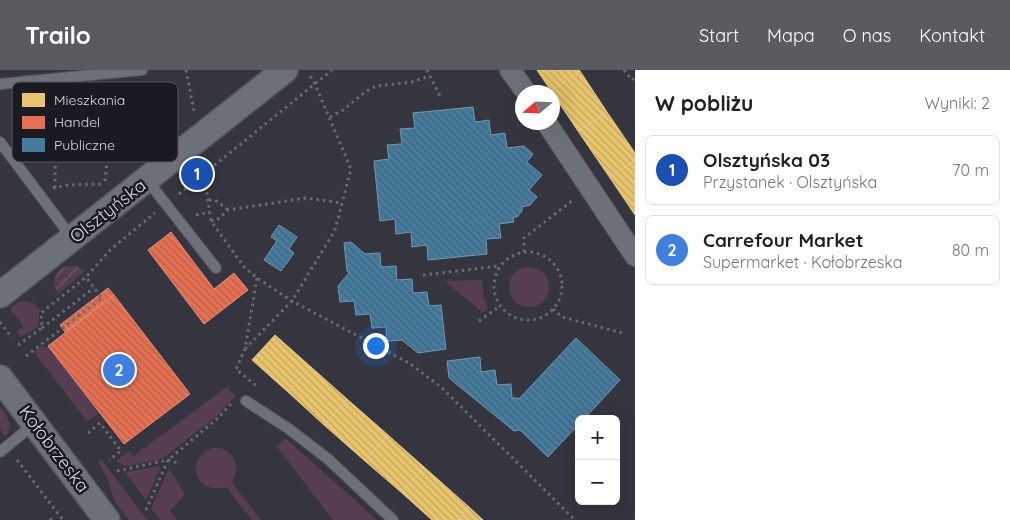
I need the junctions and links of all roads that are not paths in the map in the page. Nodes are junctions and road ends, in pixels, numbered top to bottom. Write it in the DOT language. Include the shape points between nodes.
graph roads {
  1 [pos="142,70"];
  2 [pos="284,70"];
  3 [pos="510,70"];
  4 [pos="19,82"];
  5 [pos="521,85"];
  6 [pos="551,130"];
  7 [pos="0,142"];
  8 [pos="178,155"];
  9 [pos="12,158"];
  10 [pos="15,162"];
  11 [pos="169,162"];
  12 [pos="147,180"];
  13 [pos="72,239"];
  14 [pos="635,256"];
  15 [pos="216,268"];
  16 [pos="0,295"];
  17 [pos="0,378"];
  18 [pos="246,401"];
  19 [pos="35,424"];
  20 [pos="2,450"];
  21 [pos="107,520"];
  22 [pos="394,520"];
  1 -- 4 [label="lane" via="115,76"];
  2 -- 8 [label="street, Olsztyńska"];
  3 -- 5 [label="street"];
  6 -- 14 [label="street"];
  7 -- 9 [label="lane"];
  10 -- 13 [label="lane"];
  11 -- 12 [label="street, Olsztyńska"];
  12 -- 13 [label="street, Olsztyńska"];
  12 -- 15 [label="lane"];
  13 -- 16 [label="street, Olsztyńska"];
  17 -- 19 [label="street, Kołobrzeska"];
  18 -- 22 [label="lane" via="328,459"];
  19 -- 20 [label="lane"];
  19 -- 21 [label="street, Kołobrzeska"];
}
